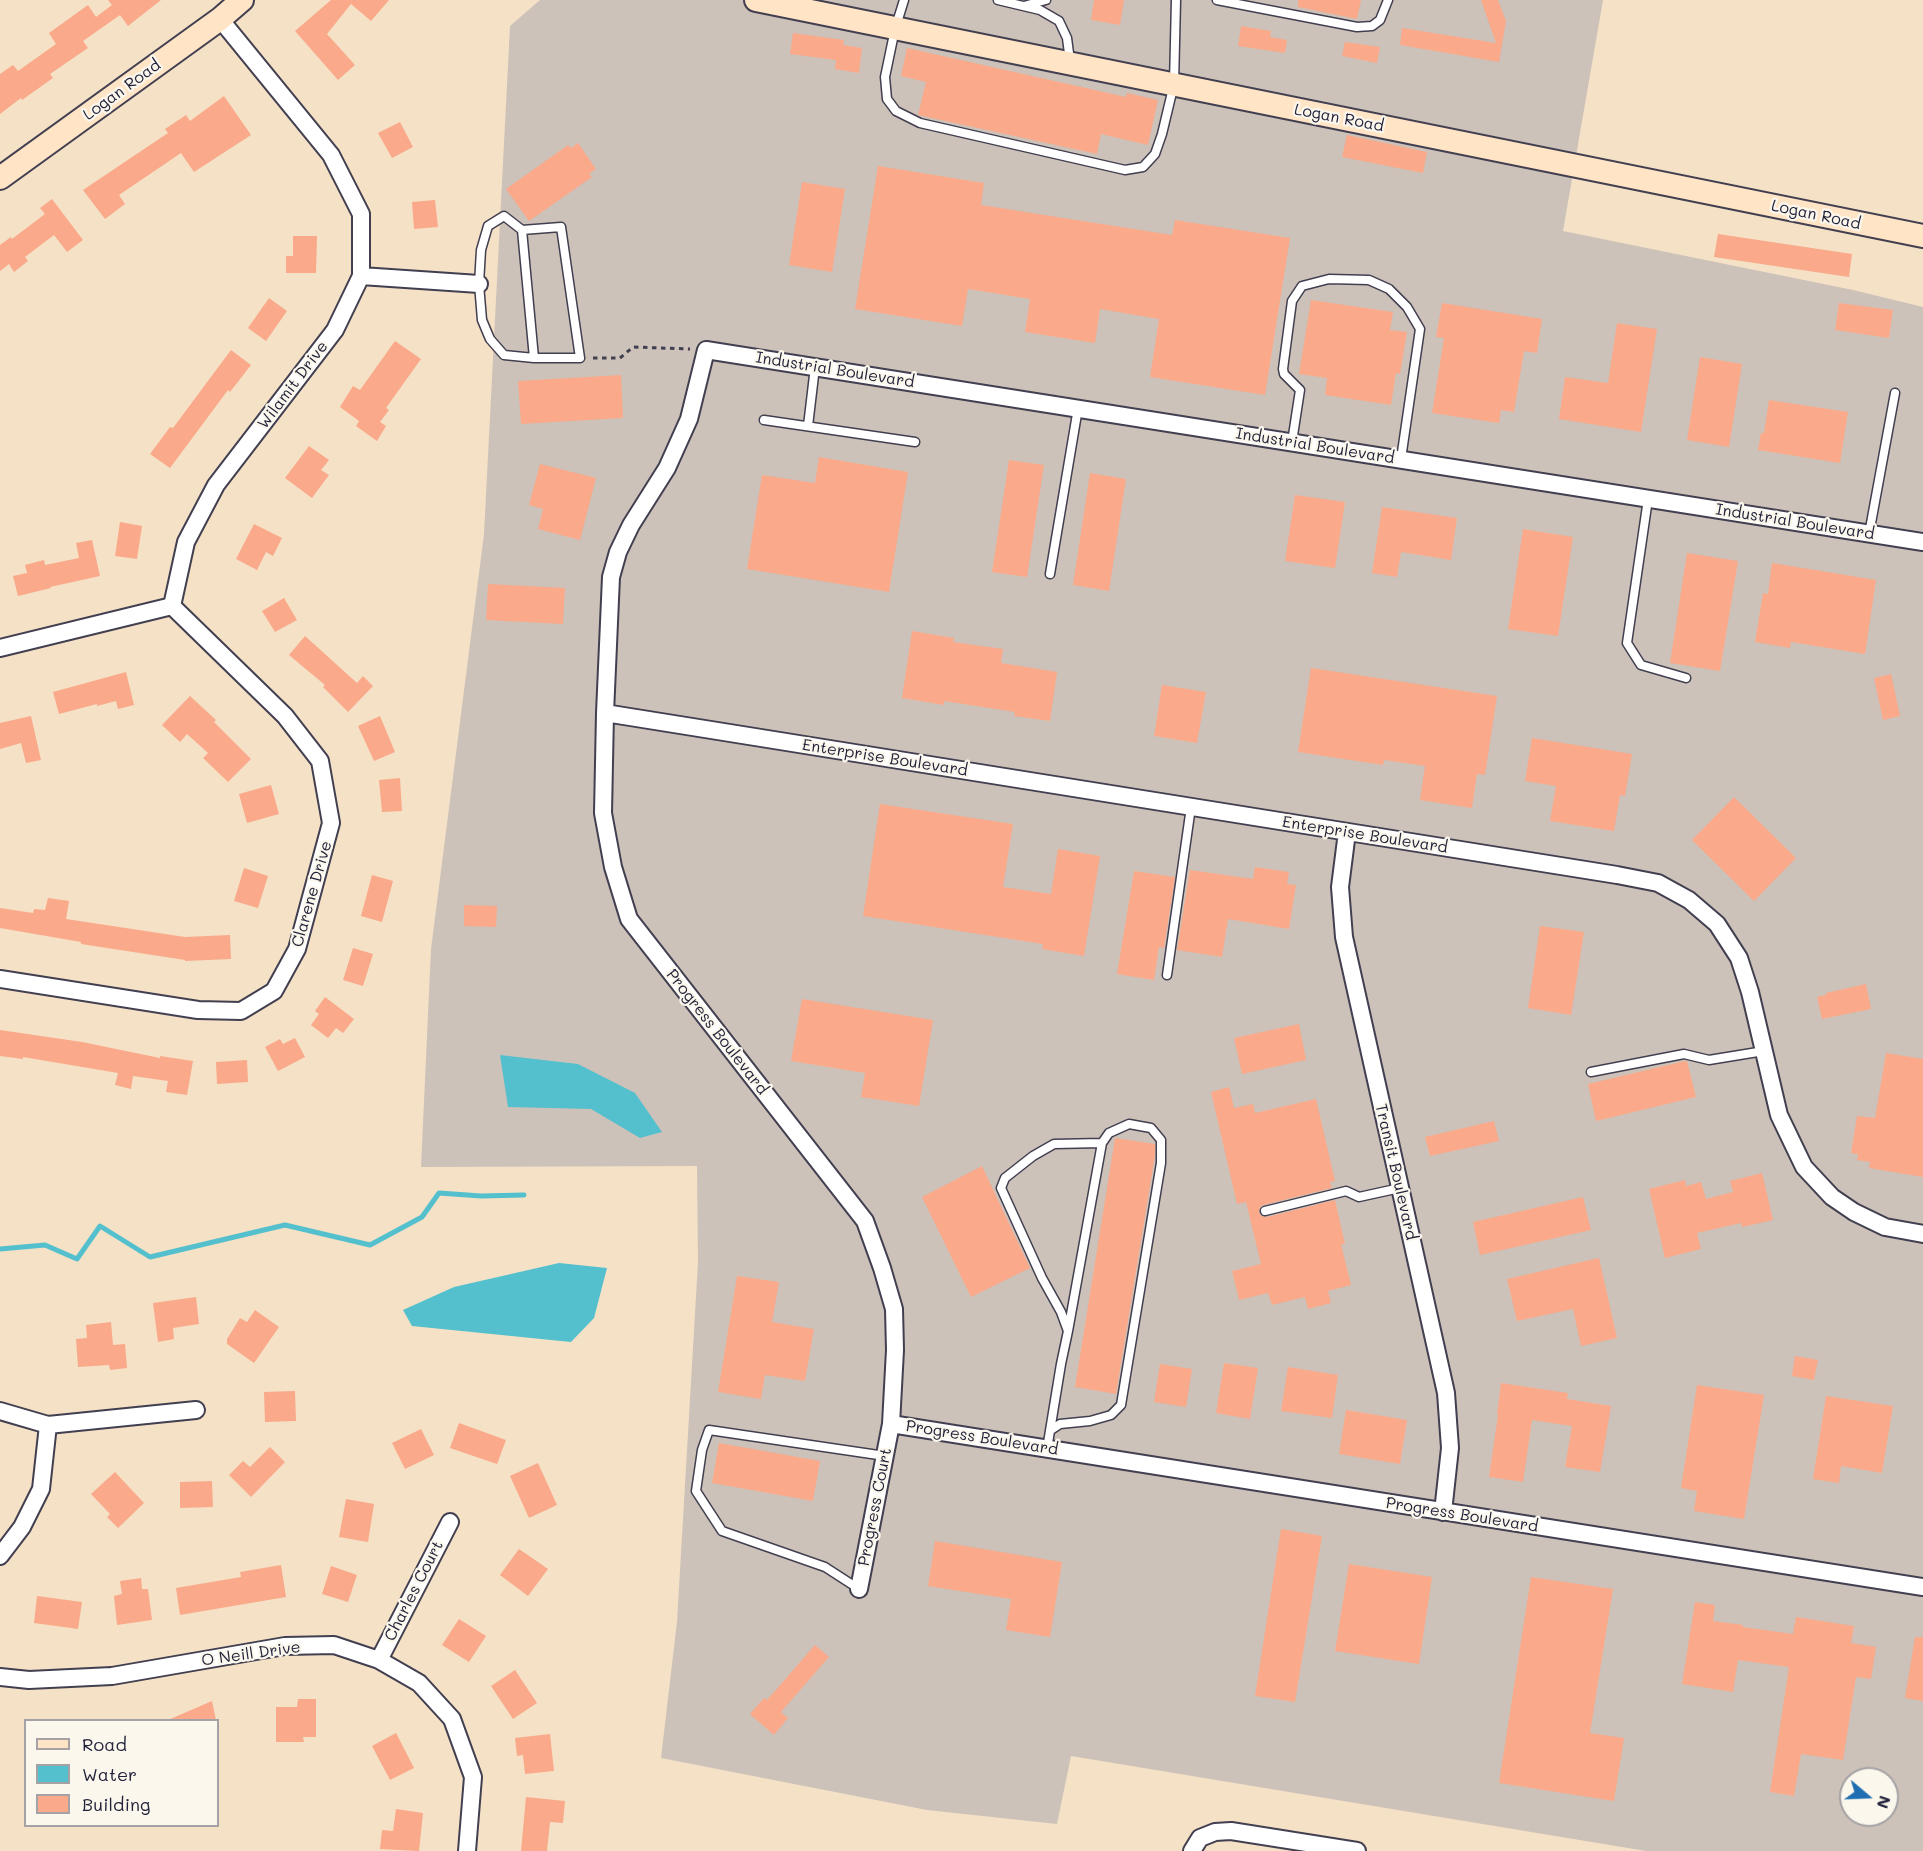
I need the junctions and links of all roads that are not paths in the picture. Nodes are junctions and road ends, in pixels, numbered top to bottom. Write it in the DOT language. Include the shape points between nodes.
graph roads {
  1 [pos="242,0"];
  2 [pos="756,0"];
  3 [pos="904,0"];
  4 [pos="998,0"];
  5 [pos="1046,0"];
  6 [pos="1176,0"];
  7 [pos="1216,0"];
  8 [pos="1388,0"];
  9 [pos="1024,6"];
  10 [pos="220,20"];
  11 [pos="895,29"];
  12 [pos="1070,63"];
  13 [pos="1174,84"];
  14 [pos="0,178"];
  15 [pos="522,230"];
  16 [pos="1923,236"];
  17 [pos="361,276"];
  18 [pos="479,284"];
  19 [pos="706,350"];
  20 [pos="534,358"];
  21 [pos="816,367"];
  22 [pos="1895,393"];
  23 [pos="1078,408"];
  24 [pos="764,420"];
  25 [pos="808,426"];
  26 [pos="915,442"];
  27 [pos="1292,442"];
  28 [pos="1401,459"];
  29 [pos="1648,499"];
  30 [pos="1869,534"];
  31 [pos="1923,542"];
  32 [pos="1050,574"];
  33 [pos="172,606"];
  34 [pos="0,648"];
  35 [pos="1686,678"];
  36 [pos="605,713"];
  37 [pos="1191,807"];
  38 [pos="1347,832"];
  39 [pos="1167,975"];
  40 [pos="0,979"];
  41 [pos="1764,1052"];
  42 [pos="1591,1072"];
  43 [pos="1102,1143"];
  44 [pos="1400,1188"];
  45 [pos="1265,1211"];
  46 [pos="1923,1234"];
  47 [pos="1068,1331"];
  48 [pos="196,1410"];
  49 [pos="0,1411"];
  50 [pos="891,1424"];
  51 [pos="48,1425"];
  52 [pos="1051,1430"];
  53 [pos="1047,1449"];
  54 [pos="885,1456"];
  55 [pos="1443,1512"];
  56 [pos="450,1522"];
  57 [pos="0,1556"];
  58 [pos="1923,1587"];
  59 [pos="859,1589"];
  60 [pos="379,1660"];
  61 [pos="0,1677"];
  62 [pos="1196,1845"];
  63 [pos="467,1851"];
  64 [pos="1357,1851"];
  1 -- 10 [label="street, Logan Road"];
  2 -- 11 [label="street, Logan Road"];
  3 -- 11 [label="lane"];
  4 -- 9 [label="lane"];
  5 -- 9 [label="lane"];
  6 -- 13 [label="lane"];
  7 -- 8 [label="lane" via="1357,27 1372,26 1380,20"];
  9 -- 12 [label="lane" via="1059,21 1067,38"];
  10 -- 14 [label="street, Logan Road"];
  10 -- 17 [label="street, Wilamit Drive" via="332,155 361,214"];
  11 -- 12 [label="street, Logan Road"];
  11 -- 13 [label="lane" via="885,77 887,99 896,111 920,123 1125,170 1143,167 1155,154"];
  12 -- 13 [label="street, Logan Road"];
  13 -- 16 [label="street, Logan Road"];
  15 -- 18 [label="lane" via="504,216 488,226 481,250"];
  15 -- 20 [label="lane"];
  15 -- 20 [label="lane" via="561,227 580,358"];
  17 -- 18 [label="street"];
  17 -- 33 [label="street, Wilamit Drive" via="335,330 216,485 186,542"];
  18 -- 20 [label="lane" via="482,320 490,339 504,355"];
  19 -- 21 [label="street, Industrial Boulevard"];
  19 -- 36 [label="street, Progress Boulevard" via="689,420 667,468 631,525 611,577"];
  21 -- 23 [label="street, Industrial Boulevard"];
  21 -- 25 [label="lane"];
  22 -- 30 [label="lane"];
  23 -- 27 [label="street, Industrial Boulevard"];
  23 -- 32 [label="lane"];
  24 -- 25 [label="lane"];
  25 -- 26 [label="lane"];
  27 -- 28 [label="street, Industrial Boulevard"];
  27 -- 28 [label="lane" via="1300,390 1283,369 1292,301 1302,286 1329,279 1369,280 1389,289 1407,307 1420,329"];
  28 -- 29 [label="street, Industrial Boulevard"];
  29 -- 30 [label="street, Industrial Boulevard"];
  29 -- 35 [label="lane" via="1628,643 1641,665"];
  30 -- 31 [label="street, Industrial Boulevard"];
  33 -- 34 [label="street"];
  33 -- 40 [label="street, Clarene Drive" via="285,716 320,761 331,823 297,949 274,991 241,1011 198,1010"];
  36 -- 37 [label="street, Enterprise Boulevard"];
  36 -- 50 [label="street, Progress Boulevard" via="603,813 613,867 629,919 865,1221 894,1309"];
  37 -- 38 [label="street, Enterprise Boulevard"];
  37 -- 39 [label="lane"];
  38 -- 41 [label="street, Enterprise Boulevard" via="1658,883 1689,900 1717,924 1739,958"];
  38 -- 44 [label="street, Transit Boulevard" via="1340,887 1344,937"];
  41 -- 42 [label="lane" via="1708,1060 1684,1054"];
  41 -- 46 [label="street, Enterprise Boulevard" via="1779,1115 1804,1167 1832,1197 1854,1212 1885,1227"];
  43 -- 47 [label="lane"];
  43 -- 47 [label="lane" via="1054,1144 1005,1178 1001,1188"];
  43 -- 52 [label="lane" via="1109,1133 1130,1124 1151,1128 1161,1140 1161,1163 1121,1405 1111,1415 1060,1424"];
  44 -- 45 [label="lane" via="1359,1197 1346,1191"];
  44 -- 55 [label="street, Transit Boulevard" via="1446,1393 1450,1448"];
  47 -- 52 [label="lane"];
  48 -- 51 [label="street"];
  49 -- 51 [label="street"];
  50 -- 53 [label="street, Progress Boulevard"];
  50 -- 54 [label="street, Progress Court"];
  51 -- 57 [label="street" via="41,1490 22,1527"];
  52 -- 53 [label="lane"];
  53 -- 55 [label="street, Progress Boulevard"];
  54 -- 59 [label="street, Progress Court"];
  54 -- 59 [label="lane" via="710,1430 702,1450 696,1491 722,1531 825,1566"];
  55 -- 58 [label="street, Progress Boulevard"];
  56 -- 60 [label="street, Charles Court"];
  60 -- 61 [label="street, O Neill Drive" via="334,1645 285,1646 112,1676 29,1680"];
  60 -- 63 [label="street, O Neill Drive" via="419,1683 452,1719 473,1777"];
  62 -- 64 [label="street" via="1215,1832 1231,1831"];
}
